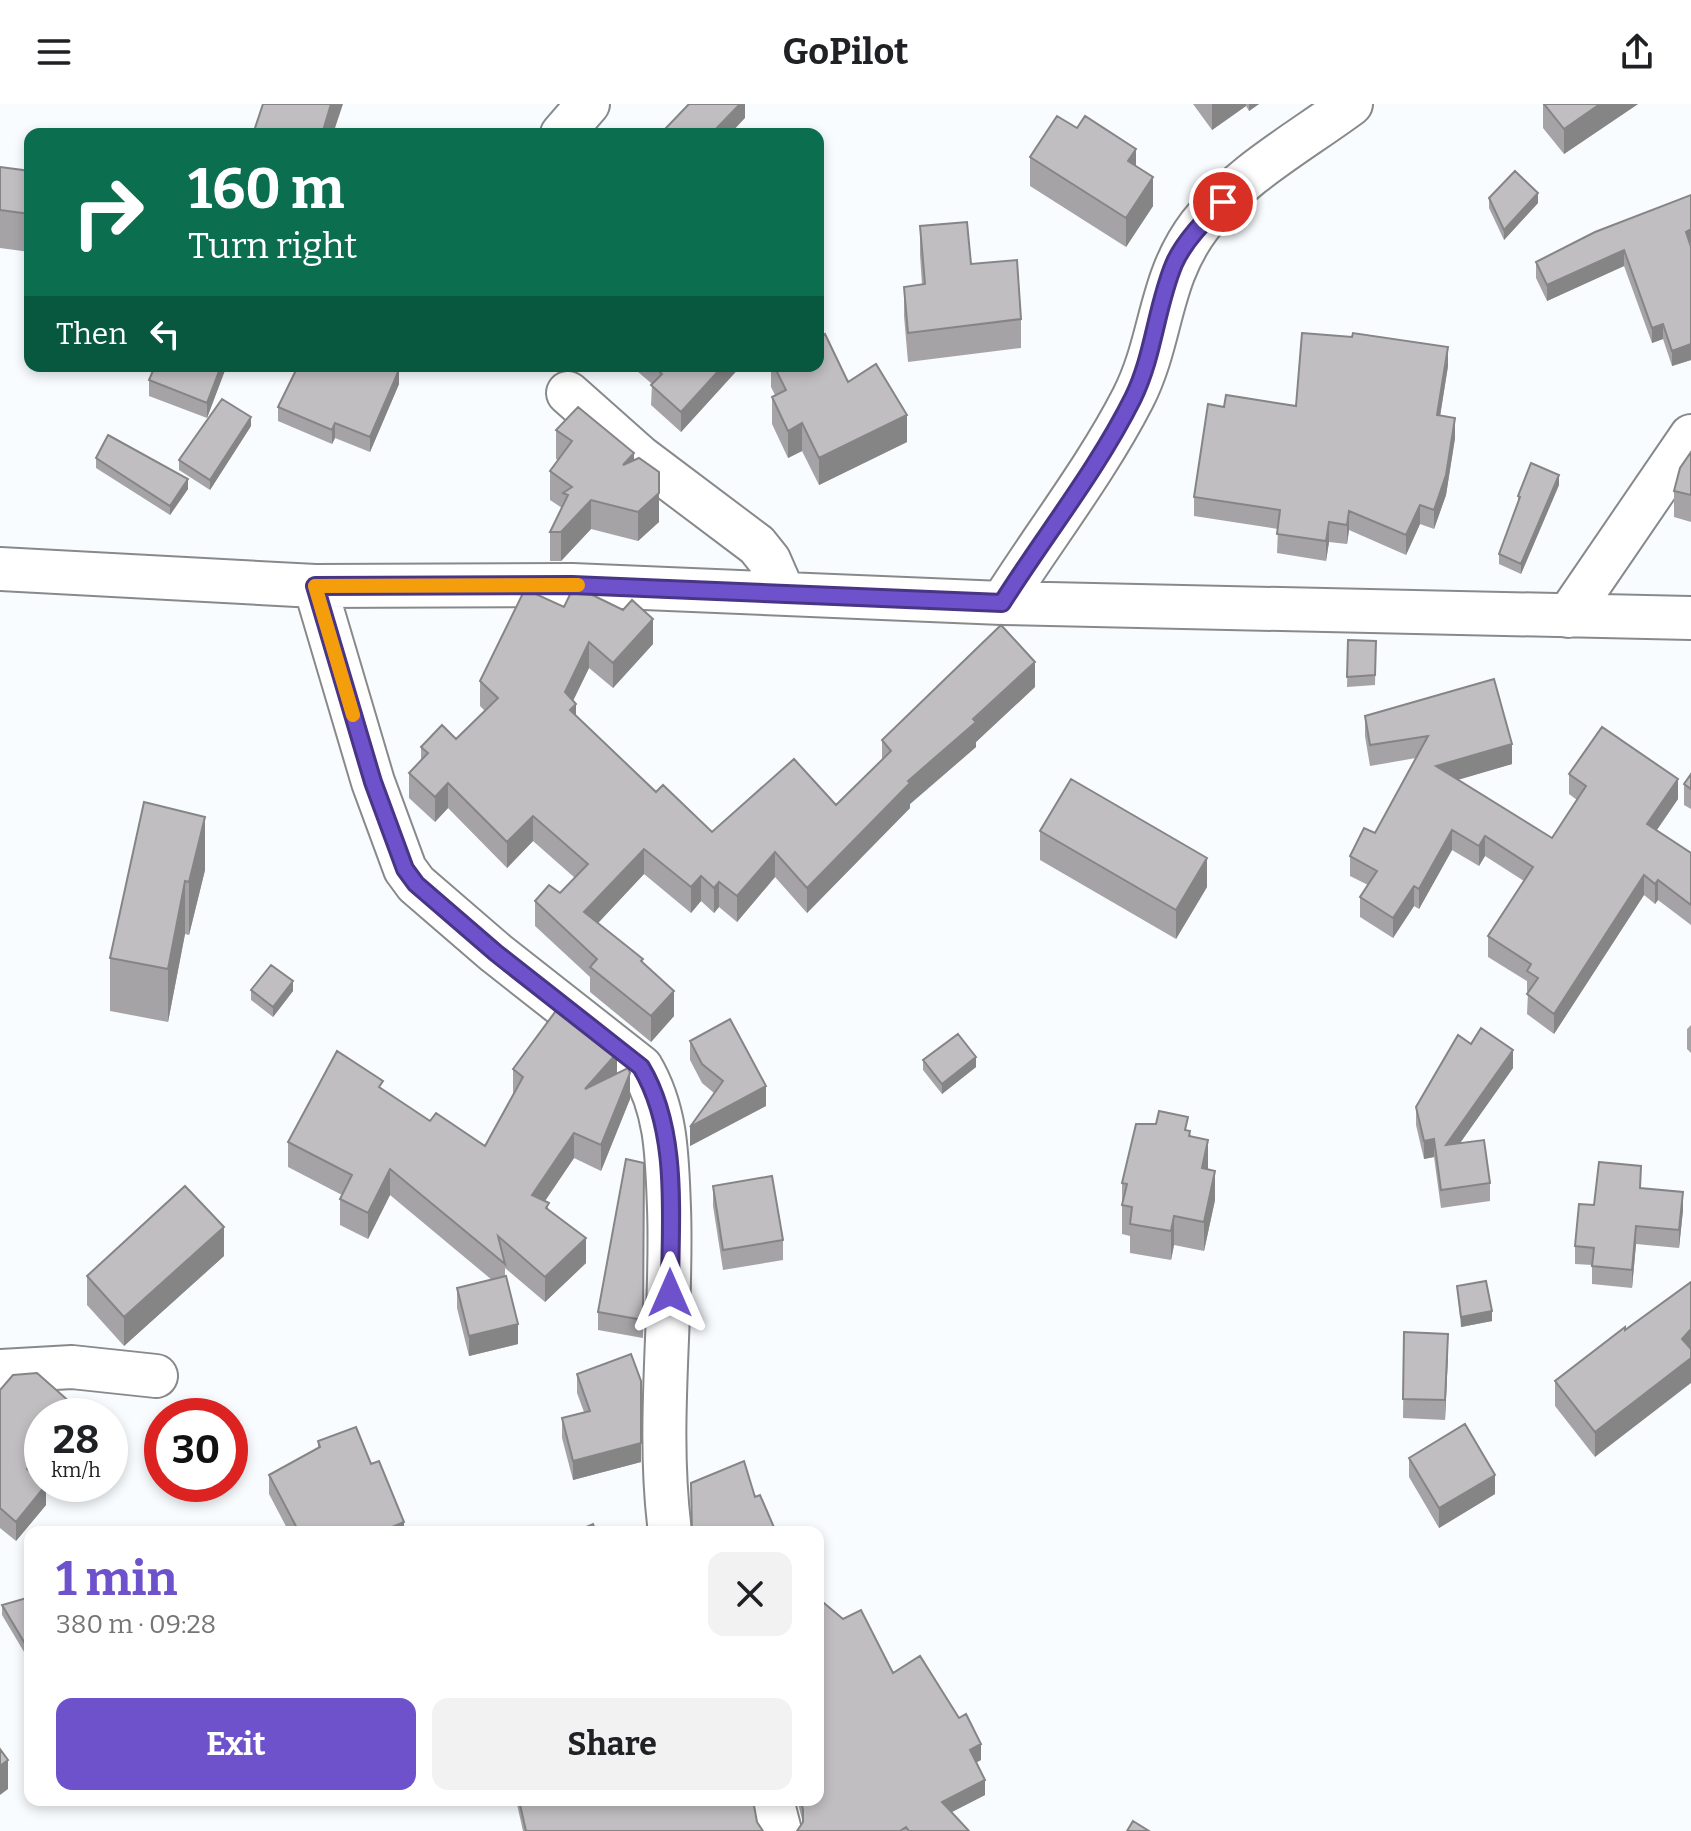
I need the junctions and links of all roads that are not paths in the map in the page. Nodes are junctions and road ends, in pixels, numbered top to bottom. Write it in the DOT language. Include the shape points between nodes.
graph roads {
  1 [pos="588,104"];
  2 [pos="1351,104"];
  3 [pos="567,128"];
  4 [pos="568,393"];
  5 [pos="1691,436"];
  6 [pos="0,569"];
  7 [pos="315,586"];
  8 [pos="783,592"];
  9 [pos="1002,603"];
  10 [pos="1568,616"];
  11 [pos="1691,618"];
  12 [pos="0,1371"];
  13 [pos="156,1376"];
  14 [pos="669,1526"];
  15 [pos="774,1806"];
  16 [pos="780,1831"];
  1 -- 3 [label="street"];
  2 -- 9 [label="street" via="1243,182 1202,223 1175,262 1134,395 1108,444"];
  4 -- 8 [label="street" via="640,457 757,545"];
  5 -- 10 [label="street"];
  6 -- 7 [label="street"];
  7 -- 8 [label="street" via="572,585"];
  7 -- 14 [label="street" via="373,782 405,869 496,953 641,1067 654,1089 667,1158 664,1478"];
  8 -- 9 [label="street"];
  9 -- 10 [label="street"];
  10 -- 11 [label="street"];
  12 -- 13 [label="street" via="72,1367"];
  15 -- 16 [label="street"];
}
